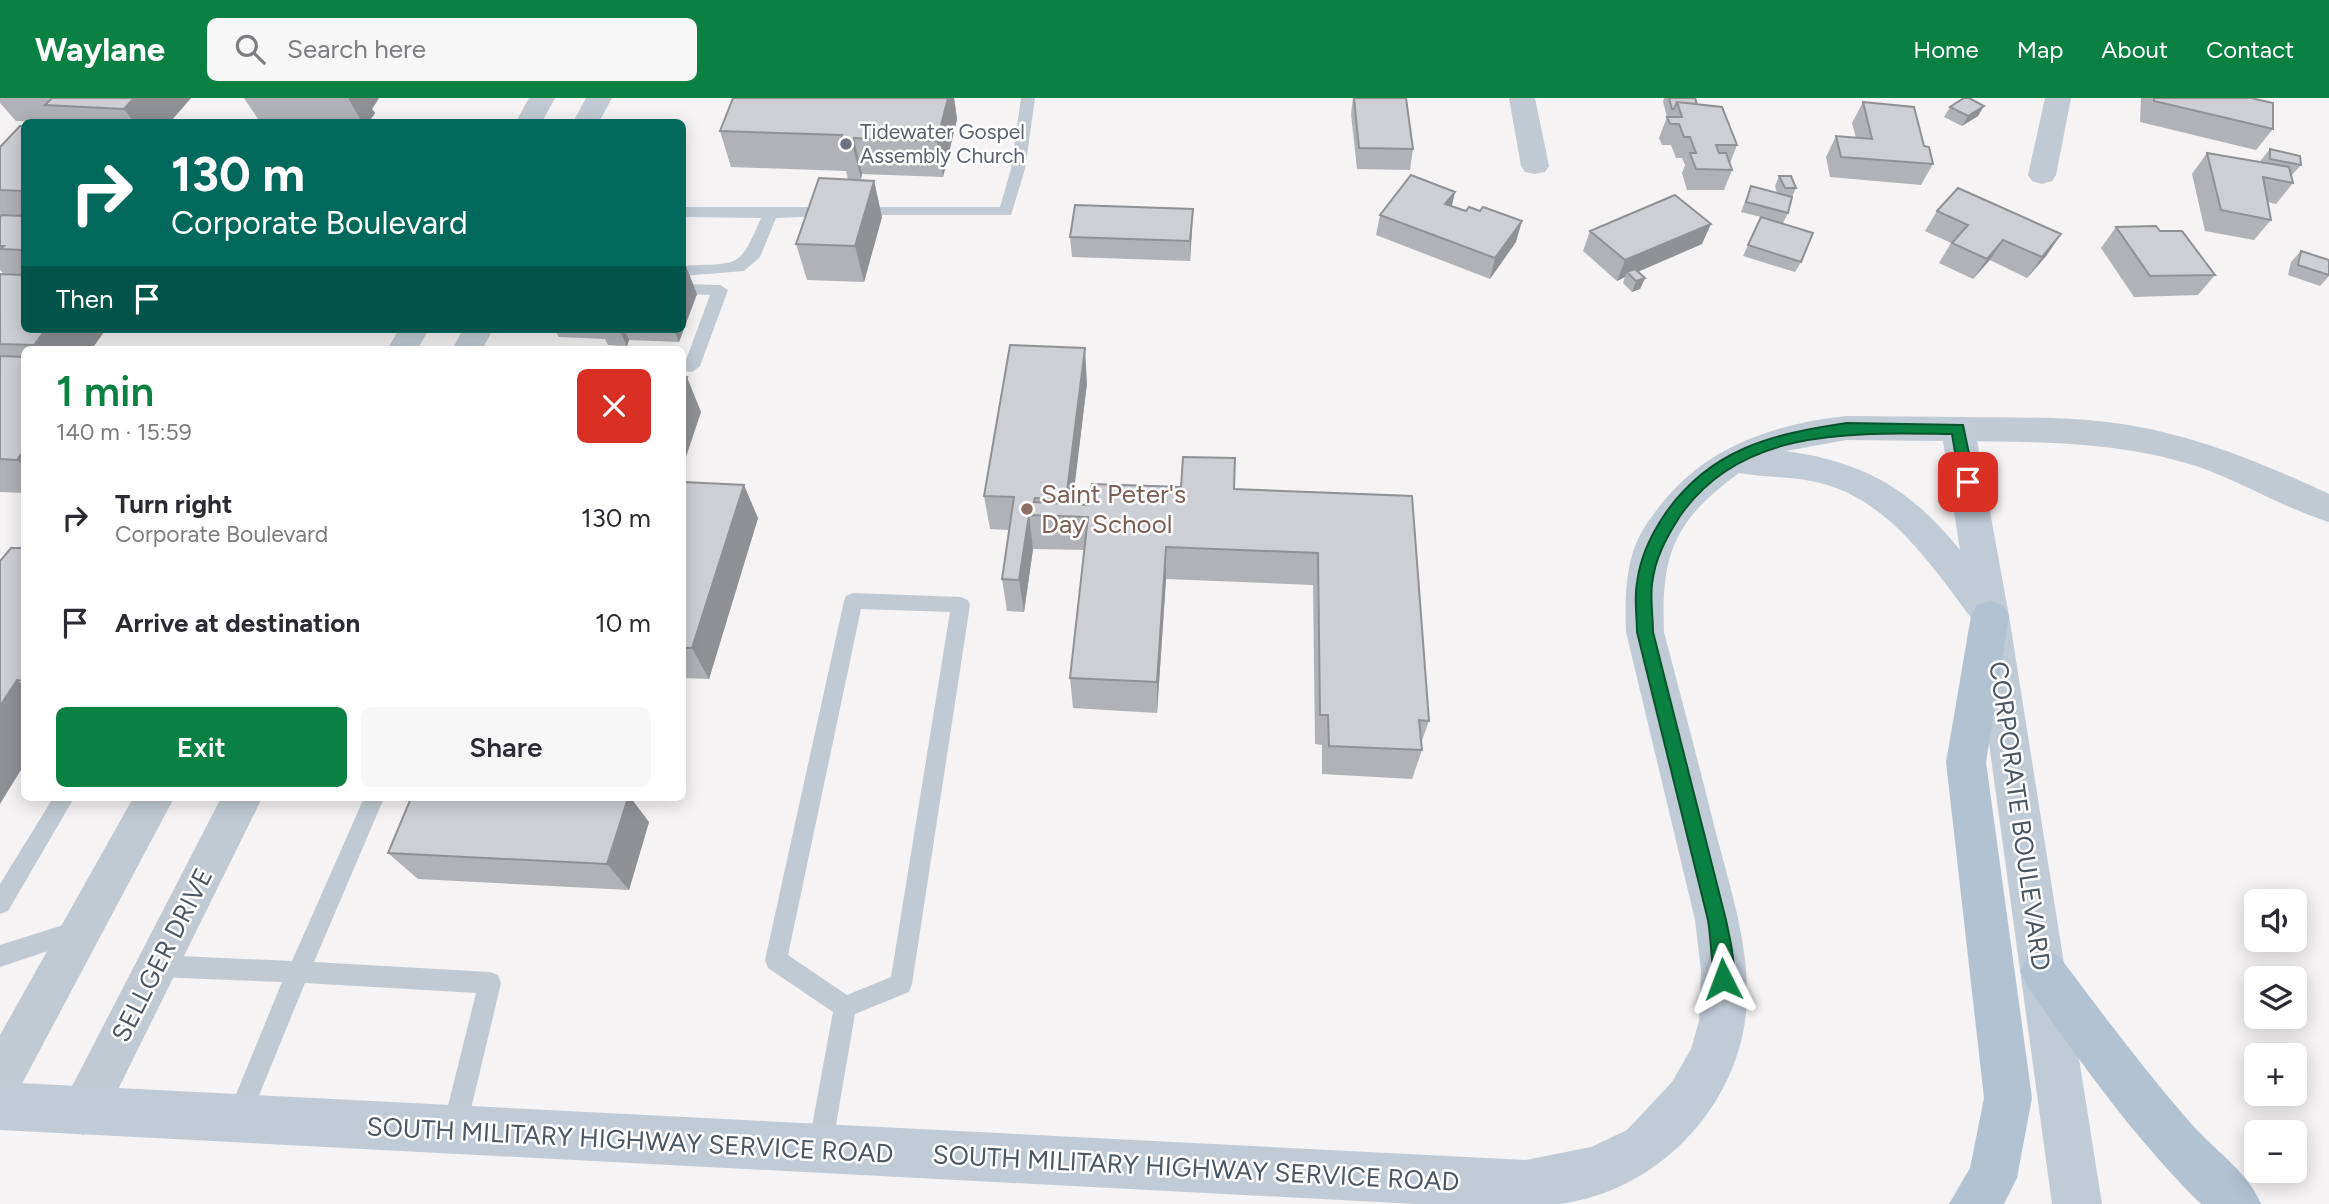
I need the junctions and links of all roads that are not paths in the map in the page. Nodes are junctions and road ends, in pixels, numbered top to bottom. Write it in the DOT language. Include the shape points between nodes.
graph roads {
  1 [pos="542,98"];
  2 [pos="599,98"];
  3 [pos="1028,98"];
  4 [pos="1522,98"];
  5 [pos="2058,98"];
  6 [pos="531,119"];
  7 [pos="588,119"];
  8 [pos="1535,166"];
  9 [pos="2042,175"];
  10 [pos="686,212"];
  11 [pos="770,214"];
  12 [pos="686,271"];
  13 [pos="686,289"];
  14 [pos="686,365"];
  15 [pos="1958,429"];
  16 [pos="1732,461"];
  17 [pos="2329,509"];
  18 [pos="1990,616"];
  19 [pos="62,801"];
  20 [pos="151,801"];
  21 [pos="240,801"];
  22 [pos="373,801"];
  23 [pos="0,904"];
  24 [pos="82,930"];
  25 [pos="0,956"];
  26 [pos="157,966"];
  27 [pos="2043,971"];
  28 [pos="298,972"];
  29 [pos="845,1007"];
  30 [pos="0,1079"];
  31 [pos="0,1106"];
  32 [pos="83,1112"];
  33 [pos="238,1121"];
  34 [pos="454,1131"];
  35 [pos="820,1149"];
  36 [pos="1975,1204"];
  37 [pos="2077,1204"];
  38 [pos="2236,1204"];
  1 -- 6 [label="street"];
  2 -- 7 [label="street"];
  3 -- 11 [label="lane" via="1018,170 1006,212"];
  4 -- 8 [label="street"];
  5 -- 9 [label="street"];
  10 -- 11 [label="lane"];
  11 -- 12 [label="lane" via="752,257 739,267"];
  13 -- 14 [label="lane" via="720,290 692,366"];
  15 -- 16 [label="street, SOUTH MILITARY HIGHWAY SERVICE ROAD" via="1847,428 1796,435"];
  15 -- 17 [label="street, SOUTH MILITARY HIGHWAY SERVICE ROAD" via="2077,431 2150,441 2272,480"];
  15 -- 18 [label="street, CORPORATE BOULEVARD"];
  16 -- 18 [label="street" via="1824,470 1895,502 1921,526"];
  16 -- 35 [label="street, SOUTH MILITARY HIGHWAY SERVICE ROAD" via="1710,473 1683,501 1655,542 1644,584 1645,632 1717,920 1723,958 1722,1021 1709,1065 1674,1120 1630,1156 1581,1176 1525,1185"];
  18 -- 27 [label="street, CORPORATE BOULEVARD"];
  18 -- 36 [label="main road" via="1966,762 2008,1098 1992,1178"];
  19 -- 23 [label="lane"];
  20 -- 24 [label="street"];
  21 -- 26 [label="street, SELLGER DRIVE"];
  22 -- 28 [label="lane"];
  24 -- 25 [label="lane"];
  24 -- 30 [label="street"];
  26 -- 28 [label="lane"];
  26 -- 32 [label="street, SELLGER DRIVE"];
  27 -- 37 [label="street, CORPORATE BOULEVARD"];
  27 -- 38 [label="main road" via="2126,1085 2183,1152"];
  28 -- 33 [label="lane"];
  28 -- 34 [label="lane" via="490,983"];
  29 -- 29 [label="lane" via="901,984 961,605 853,601 776,960"];
  29 -- 35 [label="lane"];
  31 -- 32 [label="street, SOUTH MILITARY HIGHWAY SERVICE ROAD"];
  32 -- 33 [label="street, SOUTH MILITARY HIGHWAY SERVICE ROAD"];
  33 -- 34 [label="street, SOUTH MILITARY HIGHWAY SERVICE ROAD"];
  34 -- 35 [label="street, SOUTH MILITARY HIGHWAY SERVICE ROAD"];
}
